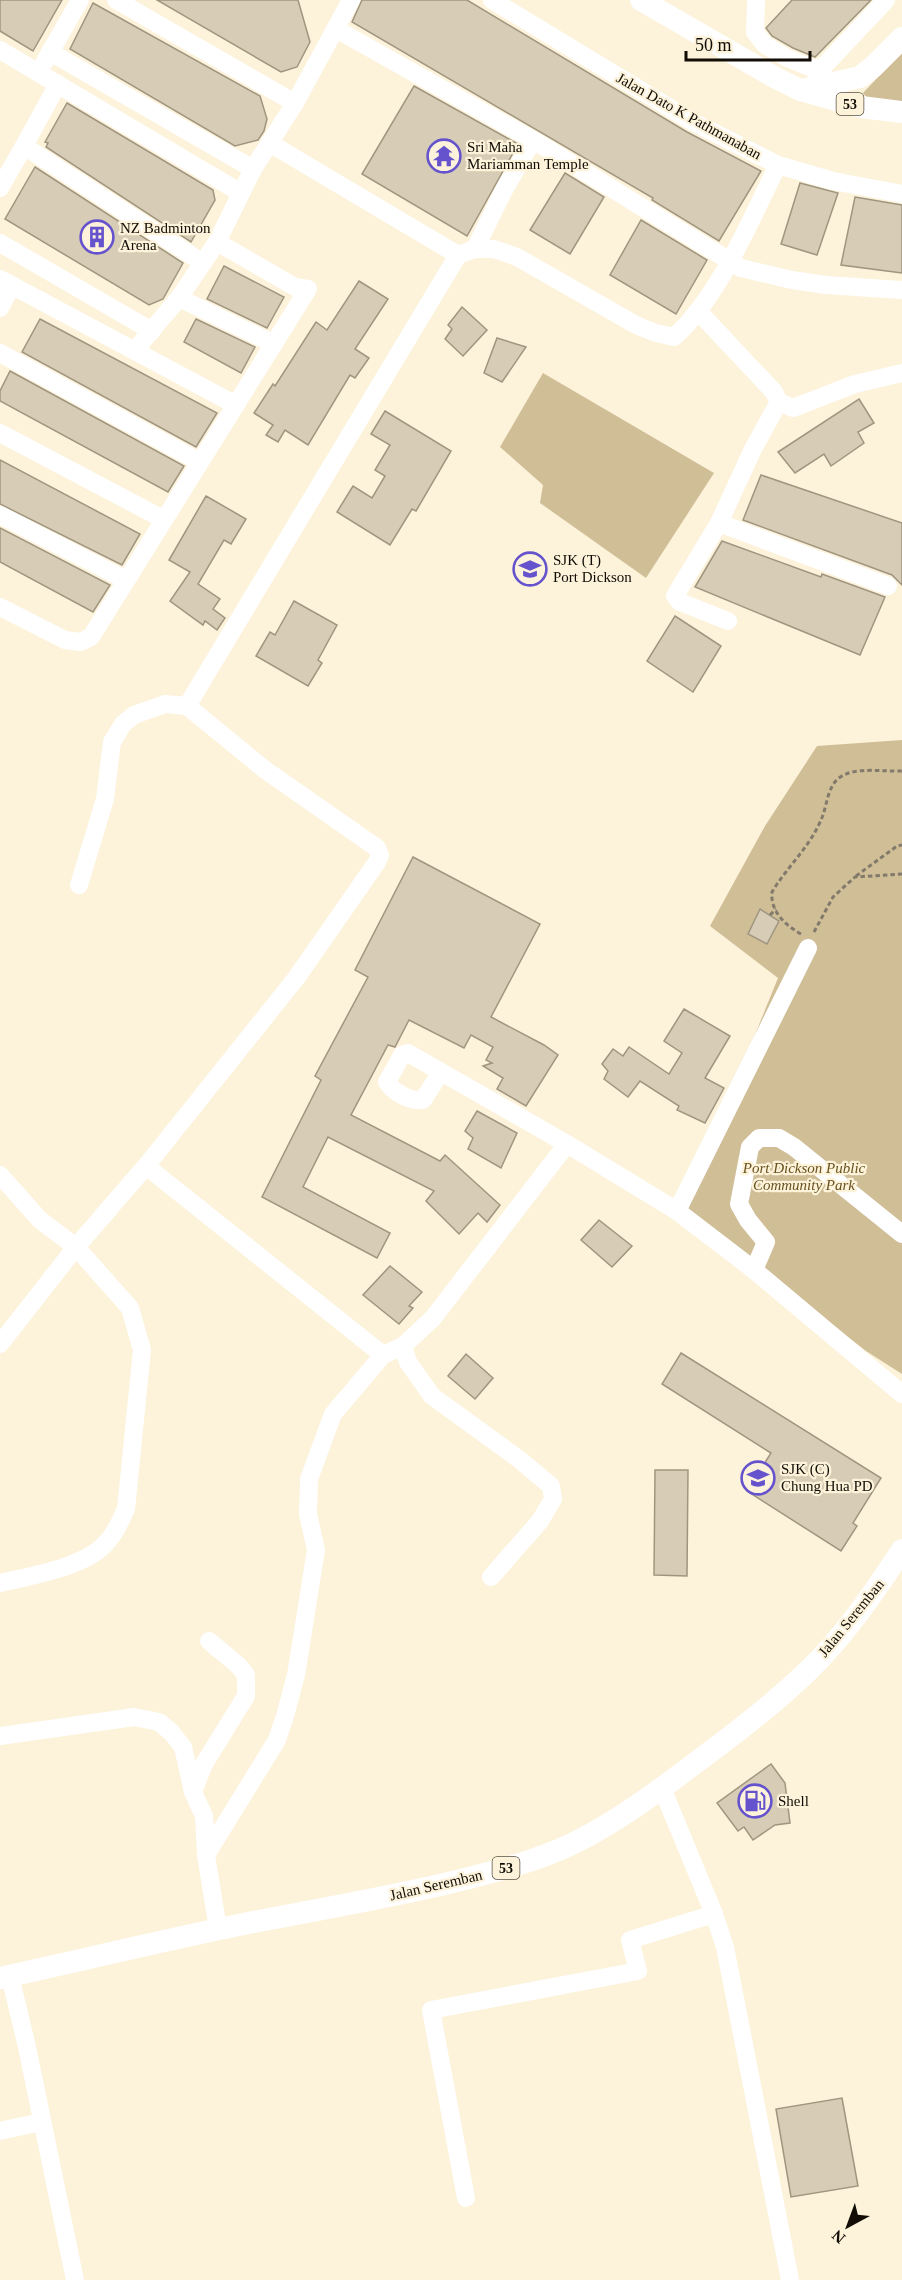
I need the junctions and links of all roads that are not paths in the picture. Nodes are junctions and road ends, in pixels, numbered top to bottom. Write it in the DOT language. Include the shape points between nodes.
graph roads {
  1 [pos="80,0"];
  2 [pos="116,0"];
  3 [pos="351,0"];
  4 [pos="492,0"];
  5 [pos="641,0"];
  6 [pos="886,0"];
  7 [pos="755,1"];
  8 [pos="902,22"];
  9 [pos="336,29"];
  10 [pos="902,38"];
  11 [pos="0,50"];
  12 [pos="50,52"];
  13 [pos="39,73"];
  14 [pos="838,82"];
  15 [pos="58,84"];
  16 [pos="800,90"];
  17 [pos="295,103"];
  18 [pos="902,112"];
  19 [pos="533,140"];
  20 [pos="271,144"];
  21 [pos="24,146"];
  22 [pos="777,165"];
  23 [pos="253,169"];
  24 [pos="0,188"];
  25 [pos="241,193"];
  26 [pos="902,194"];
  27 [pos="217,242"];
  28 [pos="0,243"];
  29 [pos="475,249"];
  30 [pos="458,255"];
  31 [pos="730,260"];
  32 [pos="203,262"];
  33 [pos="6,282"];
  34 [pos="902,290"];
  35 [pos="179,298"];
  36 [pos="0,308"];
  37 [pos="698,311"];
  38 [pos="152,331"];
  39 [pos="274,344"];
  40 [pos="135,350"];
  41 [pos="0,353"];
  42 [pos="902,373"];
  43 [pos="779,402"];
  44 [pos="236,405"];
  45 [pos="0,433"];
  46 [pos="200,462"];
  47 [pos="0,515"];
  48 [pos="164,519"];
  49 [pos="719,524"];
  50 [pos="126,580"];
  51 [pos="888,586"];
  52 [pos="0,606"];
  53 [pos="728,621"];
  54 [pos="187,706"];
  55 [pos="79,885"];
  56 [pos="807,940"];
  57 [pos="441,1072"];
  58 [pos="567,1144"];
  59 [pos="146,1166"];
  60 [pos="0,1175"];
  61 [pos="677,1211"];
  62 [pos="902,1234"];
  63 [pos="76,1247"];
  64 [pos="754,1270"];
  65 [pos="0,1344"];
  66 [pos="404,1346"];
  67 [pos="383,1355"];
  68 [pos="901,1390"];
  69 [pos="902,1550"];
  70 [pos="491,1577"];
  71 [pos="0,1583"];
  72 [pos="209,1641"];
  73 [pos="0,1736"];
  74 [pos="662,1788"];
  75 [pos="193,1792"];
  76 [pos="206,1855"];
  77 [pos="714,1914"];
  78 [pos="218,1929"];
  79 [pos="5,1977"];
  80 [pos="41,2122"];
  81 [pos="0,2131"];
  82 [pos="466,2198"];
  83 [pos="75,2280"];
  84 [pos="790,2280"];
  1 -- 12 [label="street"];
  2 -- 17 [label="street"];
  3 -- 9 [label="street"];
  4 -- 22 [label="street, Jalan Dato K Pathmanaban" via="693,122"];
  5 -- 16 [label="main road, 53"];
  6 -- 7 [label="street" via="823,67 814,69 765,45 755,32"];
  8 -- 14 [label="main road" via="866,60"];
  9 -- 17 [label="street"];
  9 -- 19 [label="street"];
  10 -- 14 [label="main road, 53" via="860,76"];
  11 -- 13 [label="street"];
  12 -- 13 [label="street"];
  12 -- 23 [label="street"];
  13 -- 15 [label="street"];
  14 -- 16 [label="main road, 53"];
  15 -- 21 [label="street"];
  15 -- 25 [label="street"];
  16 -- 18 [label="main road, 53" via="861,107"];
  17 -- 20 [label="street"];
  19 -- 29 [label="street"];
  19 -- 31 [label="street"];
  20 -- 23 [label="street"];
  20 -- 30 [label="street"];
  21 -- 24 [label="street"];
  21 -- 32 [label="street"];
  22 -- 26 [label="street, Jalan Dato K Pathmanaban"];
  22 -- 31 [label="street"];
  23 -- 25 [label="street"];
  25 -- 27 [label="street"];
  27 -- 32 [label="street"];
  27 -- 39 [label="street" via="295,287 308,289"];
  28 -- 38 [label="street"];
  29 -- 30 [label="street"];
  29 -- 37 [label="street" via="494,249 517,257 656,333 674,337"];
  30 -- 54 [label="street"];
  31 -- 34 [label="street" via="741,268 792,280"];
  31 -- 37 [label="street"];
  32 -- 35 [label="street"];
  33 -- 36 [label="street"];
  33 -- 40 [label="street"];
  35 -- 38 [label="street"];
  35 -- 39 [label="street"];
  37 -- 43 [label="street"];
  38 -- 40 [label="street"];
  39 -- 44 [label="street"];
  40 -- 44 [label="street"];
  41 -- 46 [label="street"];
  42 -- 43 [label="street" via="855,384 793,408"];
  43 -- 49 [label="street"];
  44 -- 46 [label="street"];
  45 -- 48 [label="street"];
  46 -- 48 [label="street"];
  47 -- 50 [label="street"];
  48 -- 50 [label="street"];
  49 -- 51 [label="street"];
  49 -- 53 [label="street" via="675,596 680,602"];
  50 -- 52 [label="street" via="91,637 80,642 65,640"];
  54 -- 55 [label="street" via="165,704 134,715 112,742 105,799"];
  54 -- 59 [label="street" via="264,769 377,848 380,855 297,977"];
  56 -- 61 [label="street"];
  57 -- 58 [label="street"];
  58 -- 61 [label="street"];
  58 -- 66 [label="street" via="433,1318"];
  59 -- 63 [label="street"];
  59 -- 67 [label="street"];
  60 -- 63 [label="street" via="40,1220"];
  61 -- 64 [label="street"];
  62 -- 64 [label="street" via="794,1147 779,1138 759,1138 750,1147 739,1204 766,1242"];
  63 -- 65 [label="street"];
  63 -- 71 [label="street" via="130,1308 142,1350 126,1509 102,1548 53,1571"];
  64 -- 68 [label="street"];
  66 -- 67 [label="street"];
  66 -- 70 [label="street" via="408,1362 432,1396 551,1486 553,1499 540,1521"];
  67 -- 76 [label="street" via="333,1414 309,1479 308,1514 316,1550 296,1675 277,1740"];
  69 -- 74 [label="main road, Jalan Seremban / 53" via="849,1625 812,1668 728,1740"];
  72 -- 75 [label="street" via="246,1675 246,1696 204,1764"];
  73 -- 75 [label="street" via="134,1717 159,1722 183,1747"];
  74 -- 77 [label="street"];
  74 -- 78 [label="main road, Jalan Seremban / 53" via="614,1821 516,1866"];
  75 -- 76 [label="street" via="204,1816"];
  76 -- 78 [label="street"];
  77 -- 82 [label="street" via="630,1940 638,1971 431,2010"];
  77 -- 84 [label="street" via="725,1947"];
  78 -- 79 [label="main road, Jalan Seremban / 53"];
  79 -- 80 [label="street" via="27,2047"];
  80 -- 81 [label="street"];
  80 -- 83 [label="street"];
}
